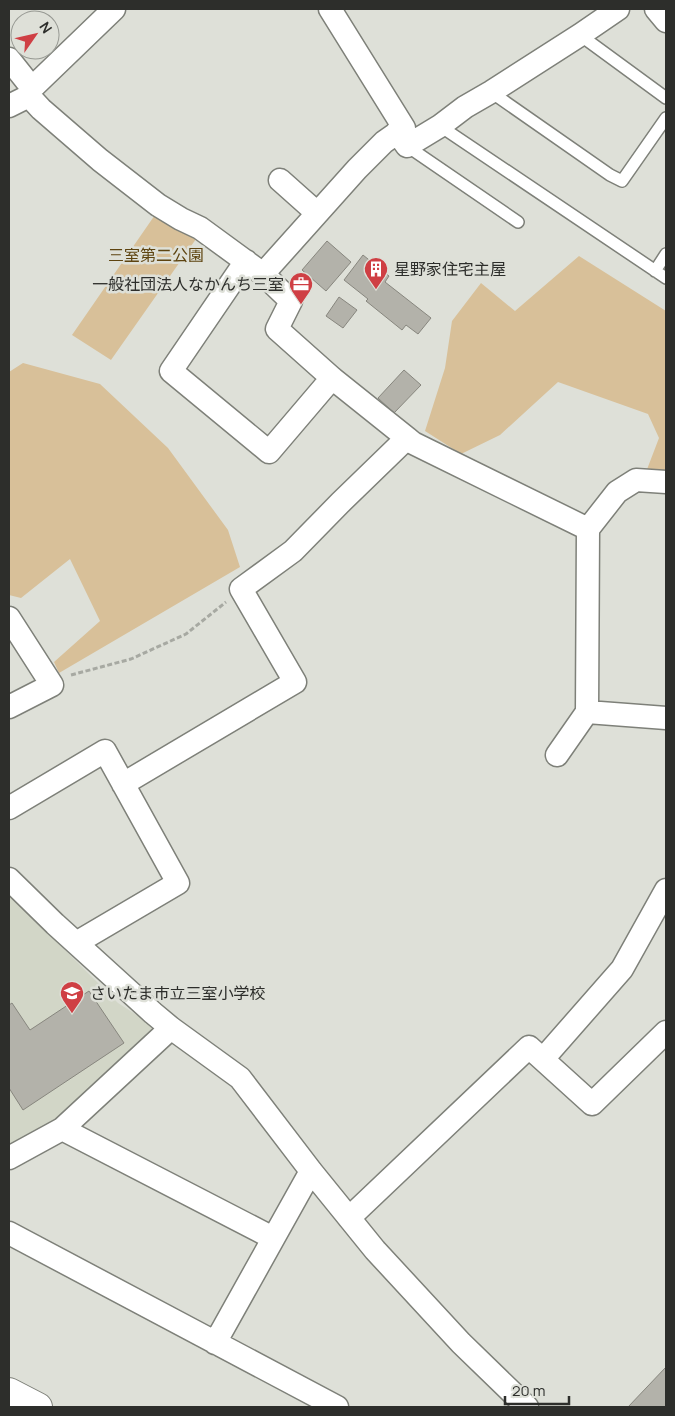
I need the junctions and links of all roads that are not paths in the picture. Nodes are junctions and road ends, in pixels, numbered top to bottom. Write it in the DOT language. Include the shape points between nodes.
graph roads {
  1 [pos="114,9"];
  2 [pos="330,9"];
  3 [pos="618,9"];
  4 [pos="656,9"];
  5 [pos="666,21"];
  6 [pos="580,35"];
  7 [pos="9,58"];
  8 [pos="31,92"];
  9 [pos="491,92"];
  10 [pos="666,98"];
  11 [pos="9,106"];
  12 [pos="666,118"];
  13 [pos="440,126"];
  14 [pos="402,139"];
  15 [pos="280,180"];
  16 [pos="317,213"];
  17 [pos="518,222"];
  18 [pos="666,254"];
  19 [pos="255,267"];
  20 [pos="655,271"];
  21 [pos="666,278"];
  22 [pos="332,378"];
  23 [pos="407,438"];
  24 [pos="666,482"];
  25 [pos="588,529"];
  26 [pos="9,618"];
  27 [pos="9,708"];
  28 [pos="587,712"];
  29 [pos="666,718"];
  30 [pos="557,755"];
  31 [pos="123,784"];
  32 [pos="9,808"];
  33 [pos="9,879"];
  34 [pos="666,890"];
  35 [pos="76,943"];
  36 [pos="171,1028"];
  37 [pos="666,1032"];
  38 [pos="542,1059"];
  39 [pos="62,1129"];
  40 [pos="9,1158"];
  41 [pos="311,1171"];
  42 [pos="349,1218"];
  43 [pos="9,1233"];
  44 [pos="273,1238"];
  45 [pos="215,1343"];
  46 [pos="9,1392"];
  47 [pos="38,1407"];
  48 [pos="337,1407"];
  49 [pos="527,1407"];
  1 -- 8 [label="street"];
  2 -- 14 [label="street" via="404,128"];
  3 -- 6 [label="street"];
  4 -- 5 [label="street"];
  6 -- 9 [label="street"];
  6 -- 10 [label="lane"];
  7 -- 8 [label="street"];
  8 -- 11 [label="street"];
  8 -- 19 [label="street" via="41,109 100,160 158,205 200,228"];
  9 -- 12 [label="lane" via="622,181"];
  9 -- 13 [label="street"];
  13 -- 14 [label="street"];
  13 -- 20 [label="lane"];
  14 -- 16 [label="street" via="384,142"];
  14 -- 17 [label="lane"];
  15 -- 16 [label="street"];
  16 -- 19 [label="street"];
  18 -- 20 [label="lane"];
  19 -- 22 [label="street" via="291,301 277,329"];
  19 -- 22 [label="street" via="171,371 269,452"];
  20 -- 21 [label="lane"];
  22 -- 23 [label="street"];
  23 -- 25 [label="street"];
  23 -- 31 [label="street" via="293,551 241,589 295,682"];
  24 -- 25 [label="street" via="636,480 617,492"];
  25 -- 28 [label="street"];
  26 -- 27 [label="street" via="52,685"];
  28 -- 29 [label="street"];
  28 -- 30 [label="street"];
  31 -- 32 [label="street" via="105,752"];
  31 -- 35 [label="street" via="178,883"];
  33 -- 35 [label="street"];
  34 -- 38 [label="street" via="622,969"];
  35 -- 36 [label="street"];
  36 -- 39 [label="street"];
  36 -- 41 [label="street" via="240,1078"];
  37 -- 38 [label="street" via="592,1104"];
  38 -- 42 [label="street" via="529,1047"];
  39 -- 40 [label="street"];
  39 -- 44 [label="street"];
  41 -- 42 [label="street"];
  41 -- 44 [label="street"];
  42 -- 49 [label="street" via="461,1343"];
  43 -- 45 [label="street"];
  44 -- 45 [label="street"];
  45 -- 48 [label="street"];
  46 -- 47 [label="street"];
}
